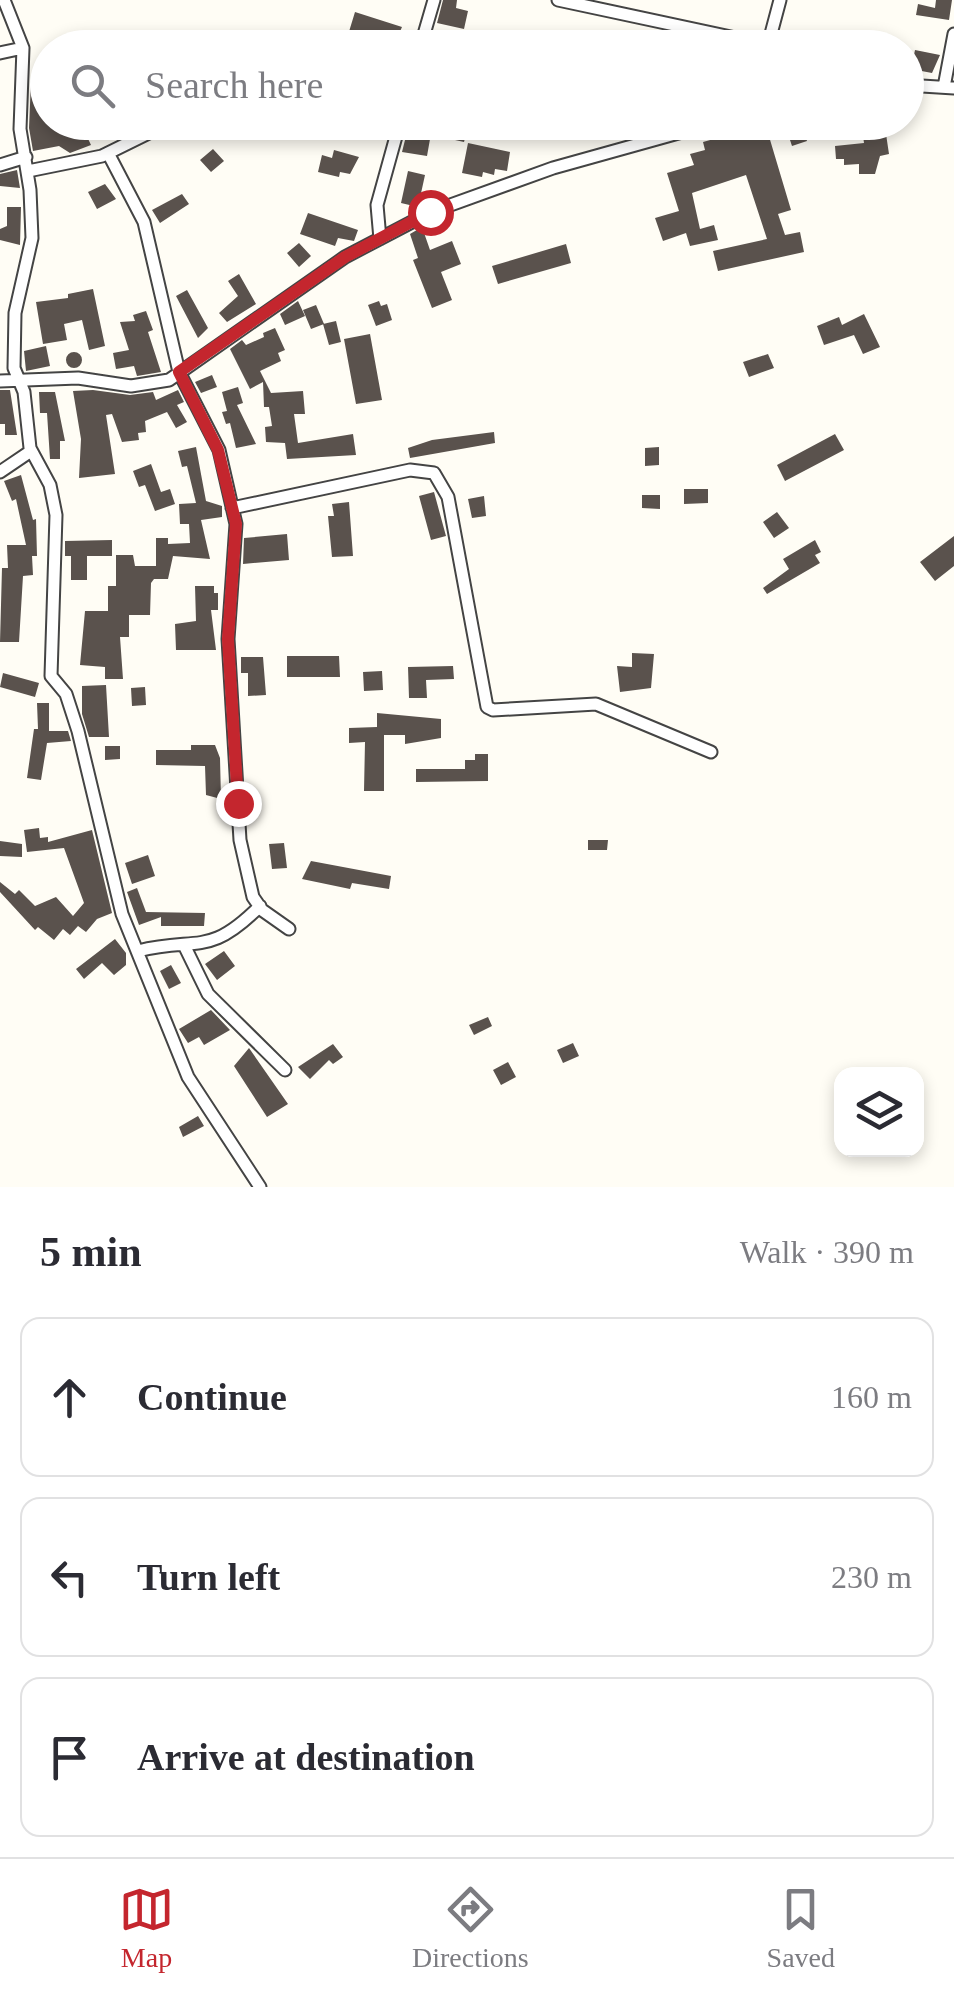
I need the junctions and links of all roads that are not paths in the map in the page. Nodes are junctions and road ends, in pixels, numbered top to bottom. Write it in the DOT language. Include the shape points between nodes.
graph roads {
  1 [pos="4,0"];
  2 [pos="434,0"];
  3 [pos="558,0"];
  4 [pos="780,0"];
  5 [pos="592,4"];
  6 [pos="425,30"];
  7 [pos="705,30"];
  8 [pos="777,30"];
  9 [pos="954,34"];
  10 [pos="23,48"];
  11 [pos="0,54"];
  12 [pos="924,85"];
  13 [pos="949,88"];
  14 [pos="135,140"];
  15 [pos="395,140"];
  16 [pos="653,140"];
  17 [pos="108,152"];
  18 [pos="26,157"];
  19 [pos="0,165"];
  20 [pos="28,171"];
  21 [pos="380,239"];
  22 [pos="179,372"];
  23 [pos="20,380"];
  24 [pos="0,381"];
  25 [pos="32,451"];
  26 [pos="0,472"];
  27 [pos="232,508"];
  28 [pos="711,752"];
  29 [pos="260,906"];
  30 [pos="289,929"];
  31 [pos="184,945"];
  32 [pos="138,951"];
  33 [pos="285,1070"];
  34 [pos="260,1187"];
  1 -- 10 [label="street"];
  2 -- 6 [label="street"];
  3 -- 5 [label="street"];
  4 -- 8 [label="street"];
  5 -- 7 [label="street"];
  9 -- 13 [label="street"];
  10 -- 11 [label="street"];
  10 -- 18 [label="street" via="20,129"];
  12 -- 13 [label="street"];
  14 -- 17 [label="street"];
  15 -- 21 [label="street" via="377,205"];
  16 -- 21 [label="street" via="430,212"];
  17 -- 20 [label="street"];
  17 -- 22 [label="street" via="144,222"];
  18 -- 19 [label="street"];
  18 -- 20 [label="street"];
  20 -- 23 [label="street" via="32,238 15,312 14,368"];
  21 -- 22 [label="street"];
  22 -- 23 [label="street" via="131,386 78,378"];
  22 -- 27 [label="street" via="218,450"];
  23 -- 24 [label="street"];
  23 -- 25 [label="street"];
  25 -- 26 [label="street"];
  25 -- 32 [label="street" via="56,515 51,676 72,712 114,884"];
  27 -- 28 [label="street" via="410,470 434,474 448,496 487,707 596,704"];
  27 -- 29 [label="street" via="228,639 240,840"];
  29 -- 30 [label="street"];
  29 -- 31 [label="street" via="224,936"];
  31 -- 32 [label="street"];
  31 -- 33 [label="street" via="208,994"];
  32 -- 34 [label="street" via="188,1077"];
}
